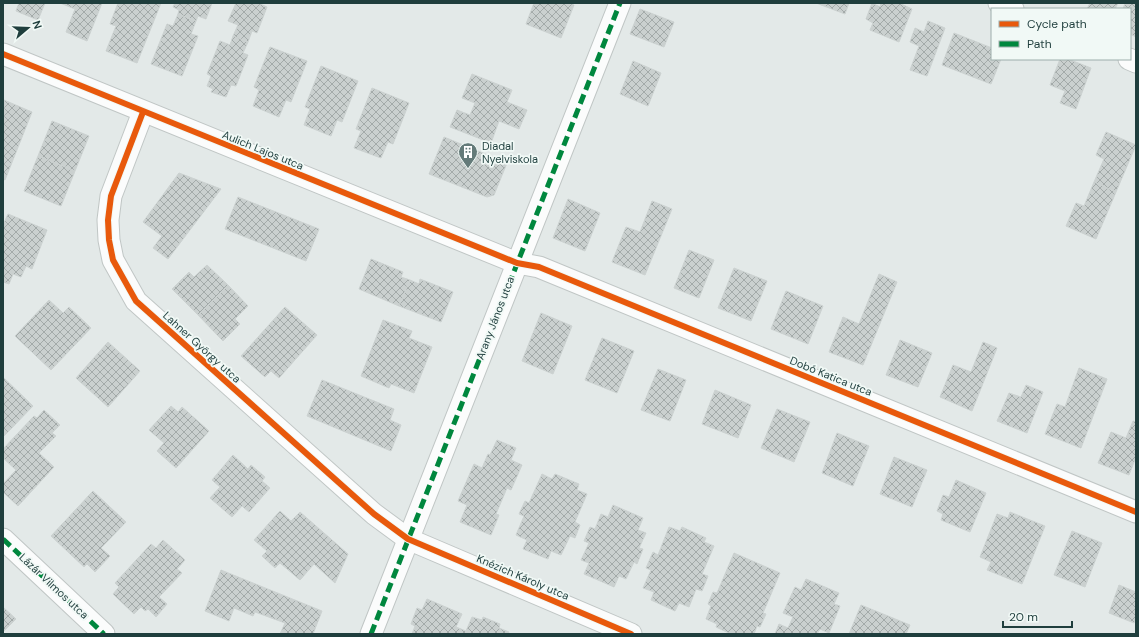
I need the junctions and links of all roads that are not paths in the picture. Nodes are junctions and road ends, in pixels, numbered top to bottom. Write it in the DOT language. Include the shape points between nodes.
graph roads {
  1 [pos="620,3"];
  2 [pos="998,3"];
  3 [pos="1010,8"];
  4 [pos="3,54"];
  5 [pos="144,112"];
  6 [pos="517,263"];
  7 [pos="1136,512"];
  8 [pos="3,539"];
  9 [pos="408,539"];
  10 [pos="104,634"];
  11 [pos="371,634"];
  12 [pos="631,634"];
  1 -- 6 [label="street, Arany János utca"];
  2 -- 3 [label="street"];
  4 -- 5 [label="street, Aulich Lajos utca"];
  5 -- 6 [label="street, Aulich Lajos utca"];
  5 -- 9 [label="street, Lahner György utca" via="111,196 108,220 108,240 113,260 136,301 374,514"];
  6 -- 7 [label="street, Dobó Katica utca" via="539,267"];
  6 -- 9 [label="street, Arany János utca"];
  8 -- 10 [label="street, Lázár Vilmos utca"];
  9 -- 11 [label="street, Arany János utca"];
  9 -- 12 [label="street, Knézich Károly utca"];
}
